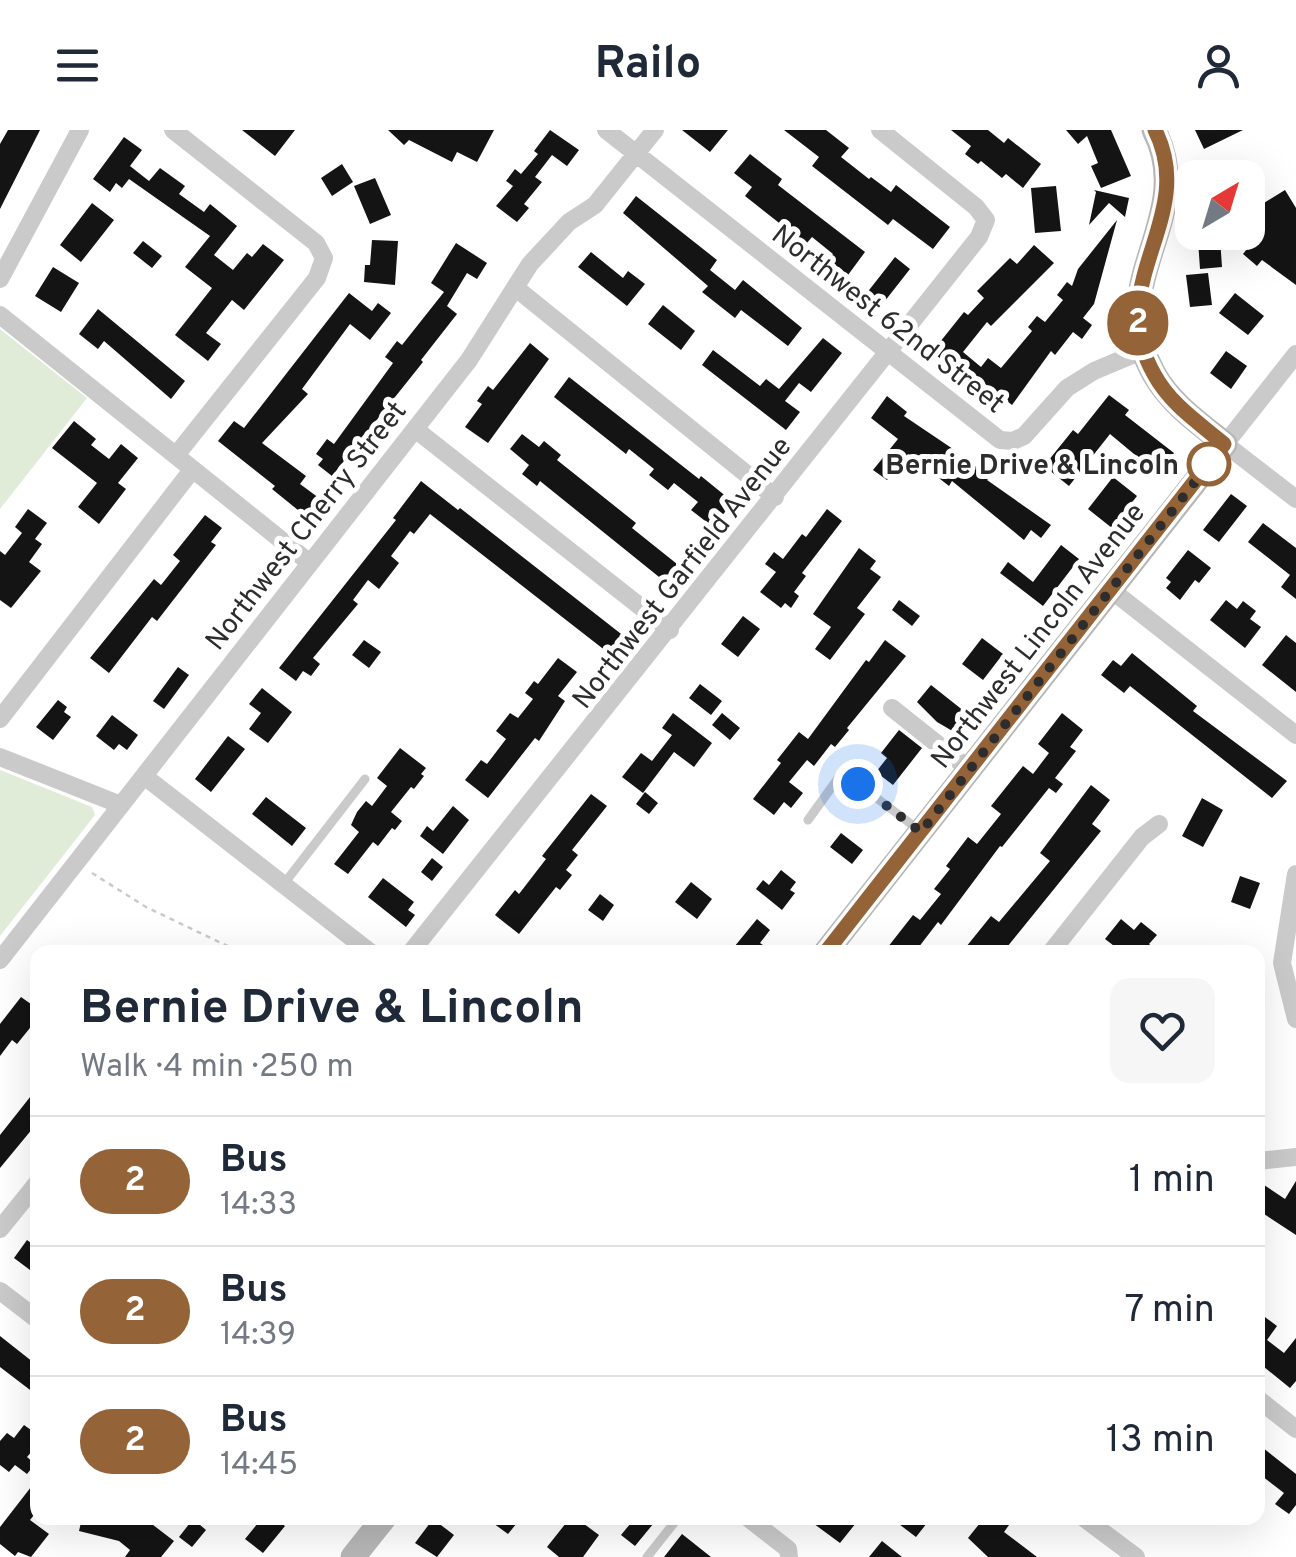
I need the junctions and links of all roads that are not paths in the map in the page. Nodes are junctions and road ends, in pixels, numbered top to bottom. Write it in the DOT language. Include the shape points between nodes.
graph roads {
  1 [pos="80,130"];
  2 [pos="173,130"];
  3 [pos="606,130"];
  4 [pos="655,130"];
  5 [pos="880,130"];
  6 [pos="1154,130"];
  7 [pos="636,154"];
  8 [pos="0,280"];
  9 [pos="517,289"];
  10 [pos="0,314"];
  11 [pos="1144,350"];
  12 [pos="889,354"];
  13 [pos="1296,354"];
  14 [pos="415,429"];
  15 [pos="1224,444"];
  16 [pos="177,454"];
  17 [pos="192,470"];
  18 [pos="775,497"];
  19 [pos="1296,500"];
  20 [pos="310,564"];
  21 [pos="1110,589"];
  22 [pos="670,630"];
  23 [pos="892,708"];
  24 [pos="0,719"];
  25 [pos="1296,735"];
  26 [pos="0,758"];
  27 [pos="970,770"];
  28 [pos="144,776"];
  29 [pos="365,779"];
  30 [pos="121,805"];
  31 [pos="808,820"];
  32 [pos="1158,824"];
  33 [pos="921,832"];
  34 [pos="1296,874"];
  35 [pos="283,885"];
  36 [pos="361,945"];
  37 [pos="418,945"];
  38 [pos="832,945"];
  39 [pos="1062,945"];
  40 [pos="0,960"];
  41 [pos="1296,1014"];
  42 [pos="1296,1157"];
  43 [pos="1265,1160"];
  44 [pos="30,1192"];
  45 [pos="0,1229"];
  46 [pos="0,1291"];
  47 [pos="30,1314"];
  48 [pos="1265,1404"];
  49 [pos="1296,1430"];
  50 [pos="372,1525"];
  51 [pos="672,1525"];
  52 [pos="756,1525"];
  53 [pos="1093,1525"];
  54 [pos="788,1553"];
  55 [pos="353,1557"];
  56 [pos="647,1557"];
  57 [pos="1136,1557"];
  1 -- 8 [label="street"];
  2 -- 16 [label="street" via="316,242 324,258 317,278"];
  3 -- 7 [label="street, Northwest 62nd Street"];
  4 -- 7 [label="street, Northwest Cherry Street"];
  5 -- 12 [label="street, Northwest Garfield Avenue" via="986,220"];
  6 -- 11 [label="street" via="1167,183 1164,216 1139,288"];
  7 -- 9 [label="street, Northwest Cherry Street" via="595,205 548,242"];
  7 -- 12 [label="street, Northwest 62nd Street"];
  9 -- 14 [label="street, Northwest Cherry Street"];
  9 -- 18 [label="street"];
  10 -- 16 [label="street"];
  11 -- 12 [label="street, Northwest 62nd Street" via="1067,388 1013,442 1000,440"];
  11 -- 15 [label="street" via="1167,393"];
  12 -- 18 [label="street, Northwest Garfield Avenue"];
  13 -- 15 [label="street, Northwest Lincoln Avenue"];
  14 -- 20 [label="street, Northwest Cherry Street"];
  14 -- 22 [label="street"];
  15 -- 19 [label="street"];
  15 -- 21 [label="street, Northwest Lincoln Avenue"];
  16 -- 17 [label="street"];
  17 -- 20 [label="street"];
  17 -- 24 [label="street"];
  18 -- 22 [label="street, Northwest Garfield Avenue"];
  20 -- 28 [label="street, Northwest Cherry Street"];
  21 -- 25 [label="street"];
  21 -- 27 [label="street, Northwest Lincoln Avenue"];
  22 -- 37 [label="street, Northwest Garfield Avenue"];
  23 -- 27 [label="street"];
  26 -- 30 [label="street"];
  27 -- 33 [label="street, Northwest Lincoln Avenue"];
  28 -- 30 [label="street, Northwest Cherry Street"];
  28 -- 35 [label="street"];
  29 -- 35 [label="lane"];
  30 -- 40 [label="street, Northwest Cherry Street"];
  31 -- 33 [label="lane" via="839,778 858,784"];
  32 -- 39 [label="street"];
  33 -- 38 [label="street, Northwest Lincoln Avenue"];
  34 -- 41 [label="street" via="1282,963"];
  35 -- 36 [label="street"];
  42 -- 43 [label="street"];
  44 -- 45 [label="street"];
  46 -- 47 [label="street"];
  48 -- 49 [label="street"];
  50 -- 55 [label="street"];
  51 -- 56 [label="lane"];
  52 -- 54 [label="street"];
  53 -- 57 [label="street"];
}
